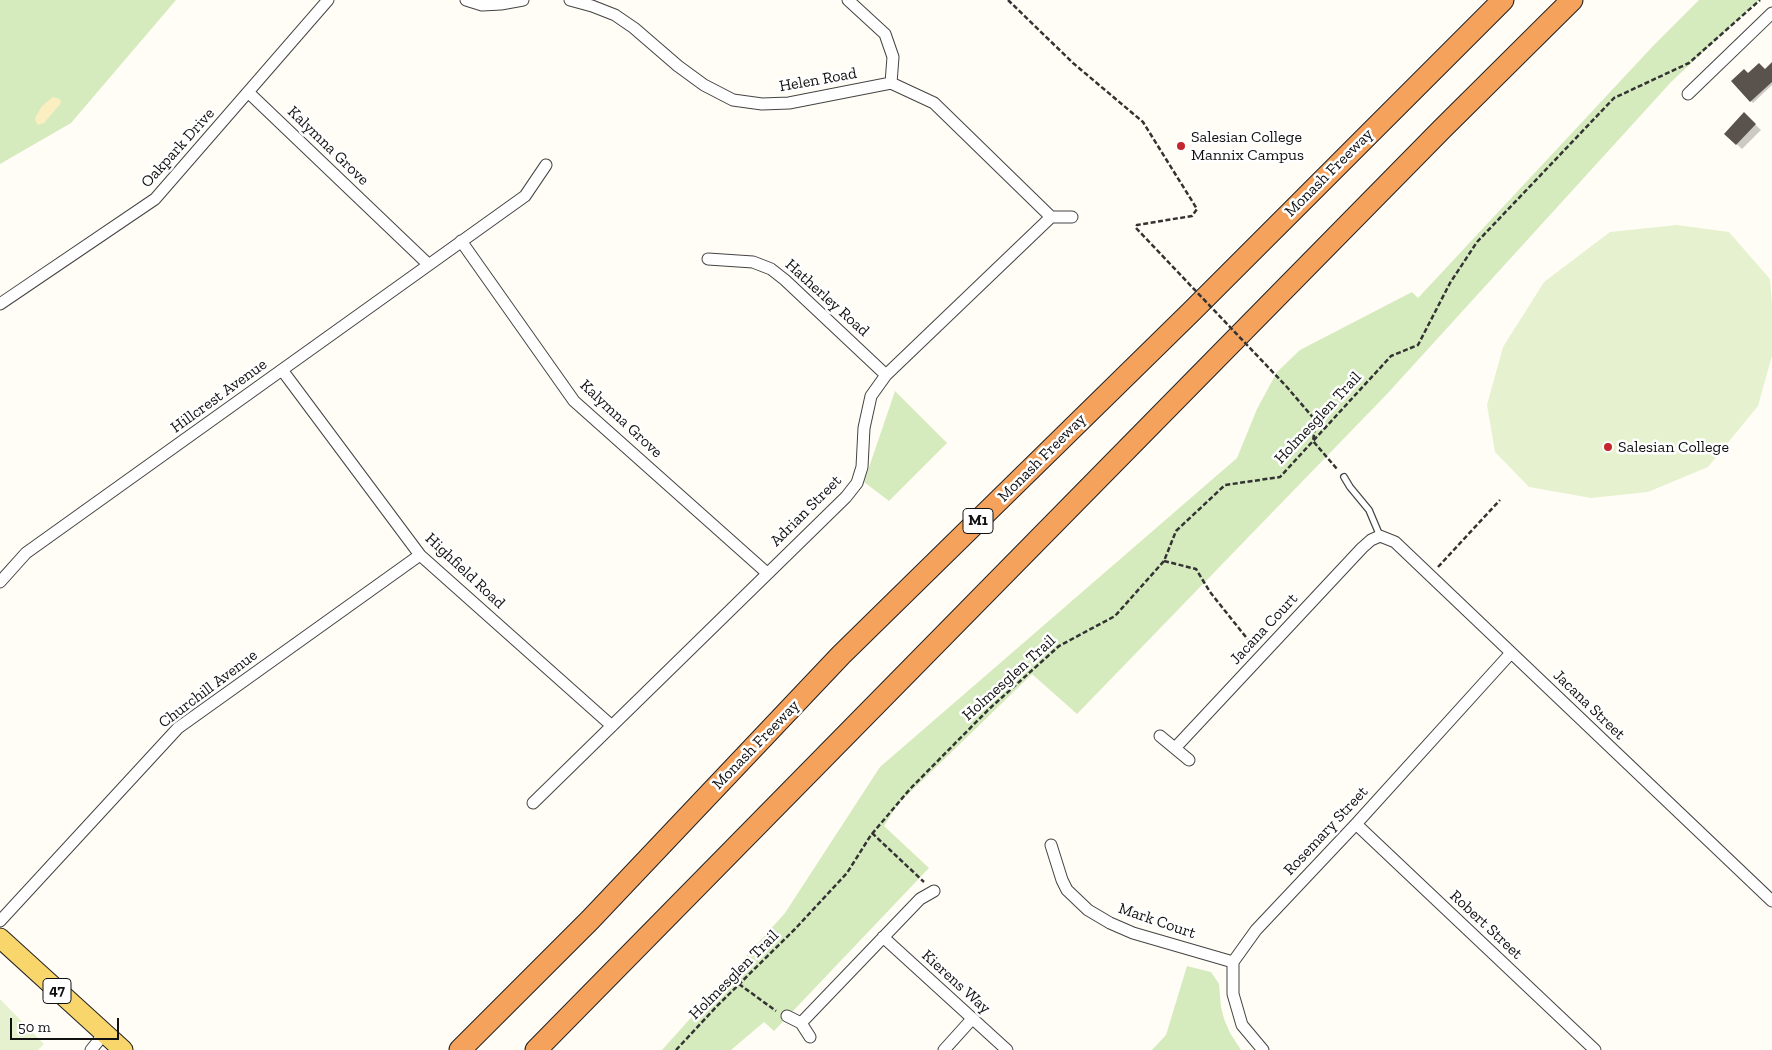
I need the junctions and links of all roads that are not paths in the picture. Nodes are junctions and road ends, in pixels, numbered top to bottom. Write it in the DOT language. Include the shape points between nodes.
graph roads {
  1 [pos="328,0"];
  2 [pos="466,0"];
  3 [pos="523,0"];
  4 [pos="570,0"];
  5 [pos="848,0"];
  6 [pos="1503,0"];
  7 [pos="1572,0"];
  8 [pos="1772,12"];
  9 [pos="891,83"];
  10 [pos="248,92"];
  11 [pos="1688,94"];
  12 [pos="546,165"];
  13 [pos="1051,217"];
  14 [pos="1072,217"];
  15 [pos="461,241"];
  16 [pos="708,259"];
  17 [pos="428,264"];
  18 [pos="0,304"];
  19 [pos="282,370"];
  20 [pos="886,375"];
  21 [pos="1344,477"];
  22 [pos="1380,536"];
  23 [pos="420,554"];
  24 [pos="768,573"];
  25 [pos="0,582"];
  26 [pos="1511,653"];
  27 [pos="612,726"];
  28 [pos="1160,736"];
  29 [pos="1175,748"];
  30 [pos="1189,760"];
  31 [pos="533,803"];
  32 [pos="1356,824"];
  33 [pos="1052,845"];
  34 [pos="934,891"];
  35 [pos="1772,901"];
  36 [pos="0,921"];
  37 [pos="883,937"];
  38 [pos="0,938"];
  39 [pos="1233,962"];
  40 [pos="786,1016"];
  41 [pos="972,1019"];
  42 [pos="802,1023"];
  43 [pos="810,1037"];
  44 [pos="115,1044"];
  45 [pos="91,1050"];
  46 [pos="460,1050"];
  47 [pos="536,1050"];
  48 [pos="944,1050"];
  49 [pos="1007,1050"];
  50 [pos="1263,1050"];
  51 [pos="1595,1050"];
  1 -- 10 [label="street, Oakpark Drive"];
  2 -- 3 [label="street" via="482,5"];
  4 -- 9 [label="street, Helen Road" via="614,15 704,85 733,100 789,103"];
  5 -- 9 [label="street" via="885,34 893,57"];
  6 -- 46 [label="highway, Monash Freeway / M1" via="842,655 590,920"];
  7 -- 47 [label="highway"];
  8 -- 11 [label="street"];
  9 -- 13 [label="street" via="934,103"];
  10 -- 17 [label="street, Kalymna Grove"];
  10 -- 18 [label="street, Oakpark Drive" via="155,199"];
  12 -- 15 [label="street, Hillcrest Avenue" via="526,196"];
  13 -- 14 [label="street"];
  13 -- 20 [label="street, Adrian Street"];
  15 -- 17 [label="street, Hillcrest Avenue"];
  15 -- 24 [label="street, Kalymna Grove" via="574,401"];
  16 -- 20 [label="street, Hatherley Road" via="753,262 771,269"];
  17 -- 19 [label="street, Hillcrest Avenue"];
  19 -- 23 [label="street, Highfield Road"];
  19 -- 25 [label="street, Hillcrest Avenue" via="26,553"];
  20 -- 24 [label="street, Adrian Street" via="871,396 857,483"];
  21 -- 22 [label="lane" via="1369,510"];
  22 -- 26 [label="street, Jacana Street" via="1396,542"];
  22 -- 29 [label="street, Jacana Court" via="1362,548"];
  23 -- 27 [label="street, Highfield Road"];
  23 -- 36 [label="street, Churchill Avenue" via="178,728"];
  24 -- 27 [label="street, Adrian Street"];
  26 -- 32 [label="street, Rosemary Street"];
  26 -- 35 [label="street, Jacana Street"];
  27 -- 31 [label="street, Adrian Street"];
  28 -- 29 [label="street"];
  29 -- 30 [label="street"];
  32 -- 39 [label="street, Rosemary Street" via="1256,930"];
  32 -- 51 [label="street, Robert Street"];
  33 -- 39 [label="street, Mark Court" via="1067,890 1094,914 1133,934"];
  34 -- 37 [label="street" via="920,899"];
  37 -- 41 [label="street, Kierens Way"];
  37 -- 42 [label="street"];
  38 -- 44 [label="main road, 47"];
  39 -- 50 [label="street" via="1233,994 1242,1025"];
  40 -- 42 [label="street"];
  41 -- 48 [label="street"];
  41 -- 49 [label="street, Kierens Way"];
  42 -- 43 [label="street"];
  44 -- 45 [label="street"];
}
